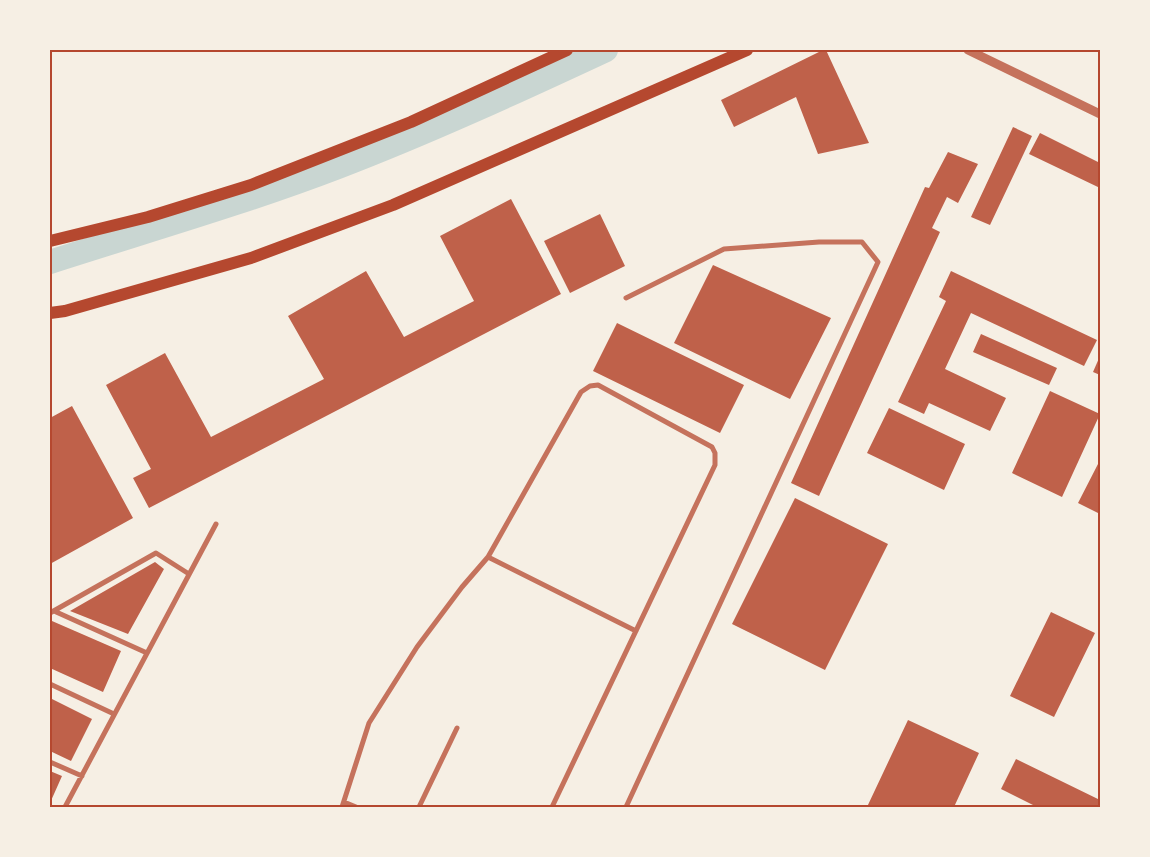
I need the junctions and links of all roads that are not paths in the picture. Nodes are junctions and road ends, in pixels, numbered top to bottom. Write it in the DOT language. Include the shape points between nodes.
graph roads {
  1 [pos="567,50"];
  2 [pos="747,50"];
  3 [pos="968,50"];
  4 [pos="1100,114"];
  5 [pos="50,241"];
  6 [pos="626,298"];
  7 [pos="50,313"];
  8 [pos="216,524"];
  9 [pos="488,557"];
  10 [pos="189,574"];
  11 [pos="52,612"];
  12 [pos="636,631"];
  13 [pos="147,653"];
  14 [pos="50,684"];
  15 [pos="114,714"];
  16 [pos="457,728"];
  17 [pos="50,762"];
  18 [pos="82,776"];
  19 [pos="343,804"];
  20 [pos="65,807"];
  21 [pos="356,807"];
  22 [pos="419,807"];
  23 [pos="552,807"];
  24 [pos="626,807"];
  1 -- 5 [label="main road" via="412,122 251,185 148,217"];
  2 -- 7 [label="main road" via="393,205 251,258"];
  3 -- 4 [label="street"];
  6 -- 24 [label="street" via="724,248 862,242 878,262"];
  8 -- 10 [label="street"];
  9 -- 12 [label="street"];
  9 -- 12 [label="street" via="582,392 598,385 712,447 715,453 715,465"];
  9 -- 19 [label="street" via="417,648 369,723"];
  10 -- 11 [label="street" via="156,553"];
  10 -- 13 [label="street"];
  11 -- 13 [label="street"];
  12 -- 23 [label="street"];
  13 -- 15 [label="street"];
  14 -- 15 [label="street"];
  15 -- 18 [label="street"];
  16 -- 22 [label="street"];
  17 -- 18 [label="street"];
  18 -- 20 [label="street"];
  19 -- 21 [label="street"];
}
